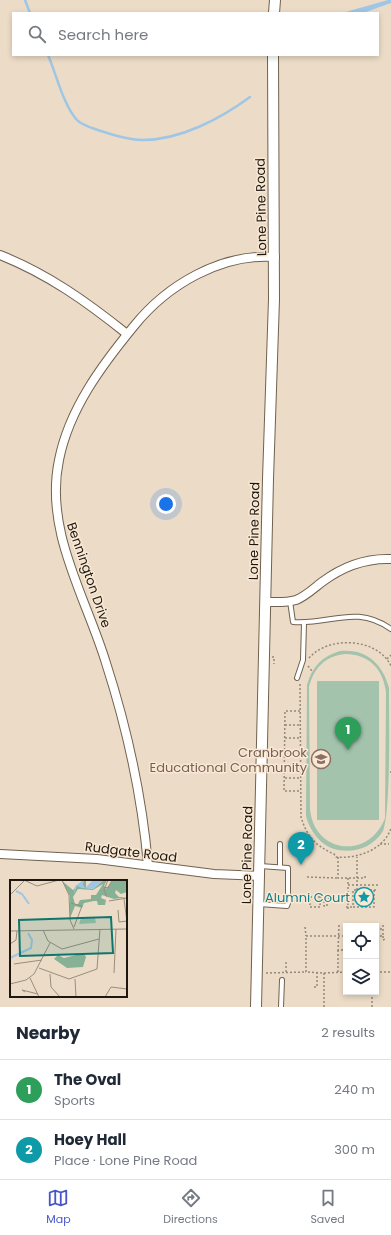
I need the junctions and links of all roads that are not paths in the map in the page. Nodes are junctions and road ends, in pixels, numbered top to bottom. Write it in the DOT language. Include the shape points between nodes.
graph roads {
  1 [pos="275,0"];
  2 [pos="274,12"];
  3 [pos="273,56"];
  4 [pos="0,255"];
  5 [pos="275,257"];
  6 [pos="127,334"];
  7 [pos="391,559"];
  8 [pos="266,602"];
  9 [pos="290,602"];
  10 [pos="304,623"];
  11 [pos="391,629"];
  12 [pos="298,679"];
  13 [pos="280,844"];
  14 [pos="0,854"];
  15 [pos="148,865"];
  16 [pos="280,867"];
  17 [pos="259,871"];
  18 [pos="259,904"];
  19 [pos="282,980"];
  20 [pos="256,1007"];
  21 [pos="281,1007"];
  1 -- 2 [label="street"];
  3 -- 5 [label="street, Lone Pine Road"];
  4 -- 6 [label="street" via="48,277"];
  5 -- 6 [label="street, Bennington Drive" via="243,258 196,274 166,294"];
  5 -- 8 [label="street, Lone Pine Road"];
  6 -- 15 [label="street, Bennington Drive" via="91,384 71,420 58,461 56,503 64,548 104,657 125,730 140,802"];
  7 -- 9 [label="street" via="367,560 349,566 304,596"];
  8 -- 9 [label="street"];
  8 -- 17 [label="street, Lone Pine Road"];
  9 -- 10 [label="lane" via="293,622"];
  10 -- 11 [label="lane" via="346,615 375,620"];
  10 -- 12 [label="lane" via="303,660"];
  13 -- 16 [label="lane"];
  14 -- 15 [label="street, Rudgate Road" via="77,857"];
  15 -- 17 [label="street, Rudgate Road" via="214,874"];
  16 -- 17 [label="lane"];
  16 -- 18 [label="lane" via="288,868 288,906"];
  17 -- 18 [label="street, Lone Pine Road"];
  18 -- 20 [label="street, Lone Pine Road"];
  19 -- 21 [label="lane"];
}
